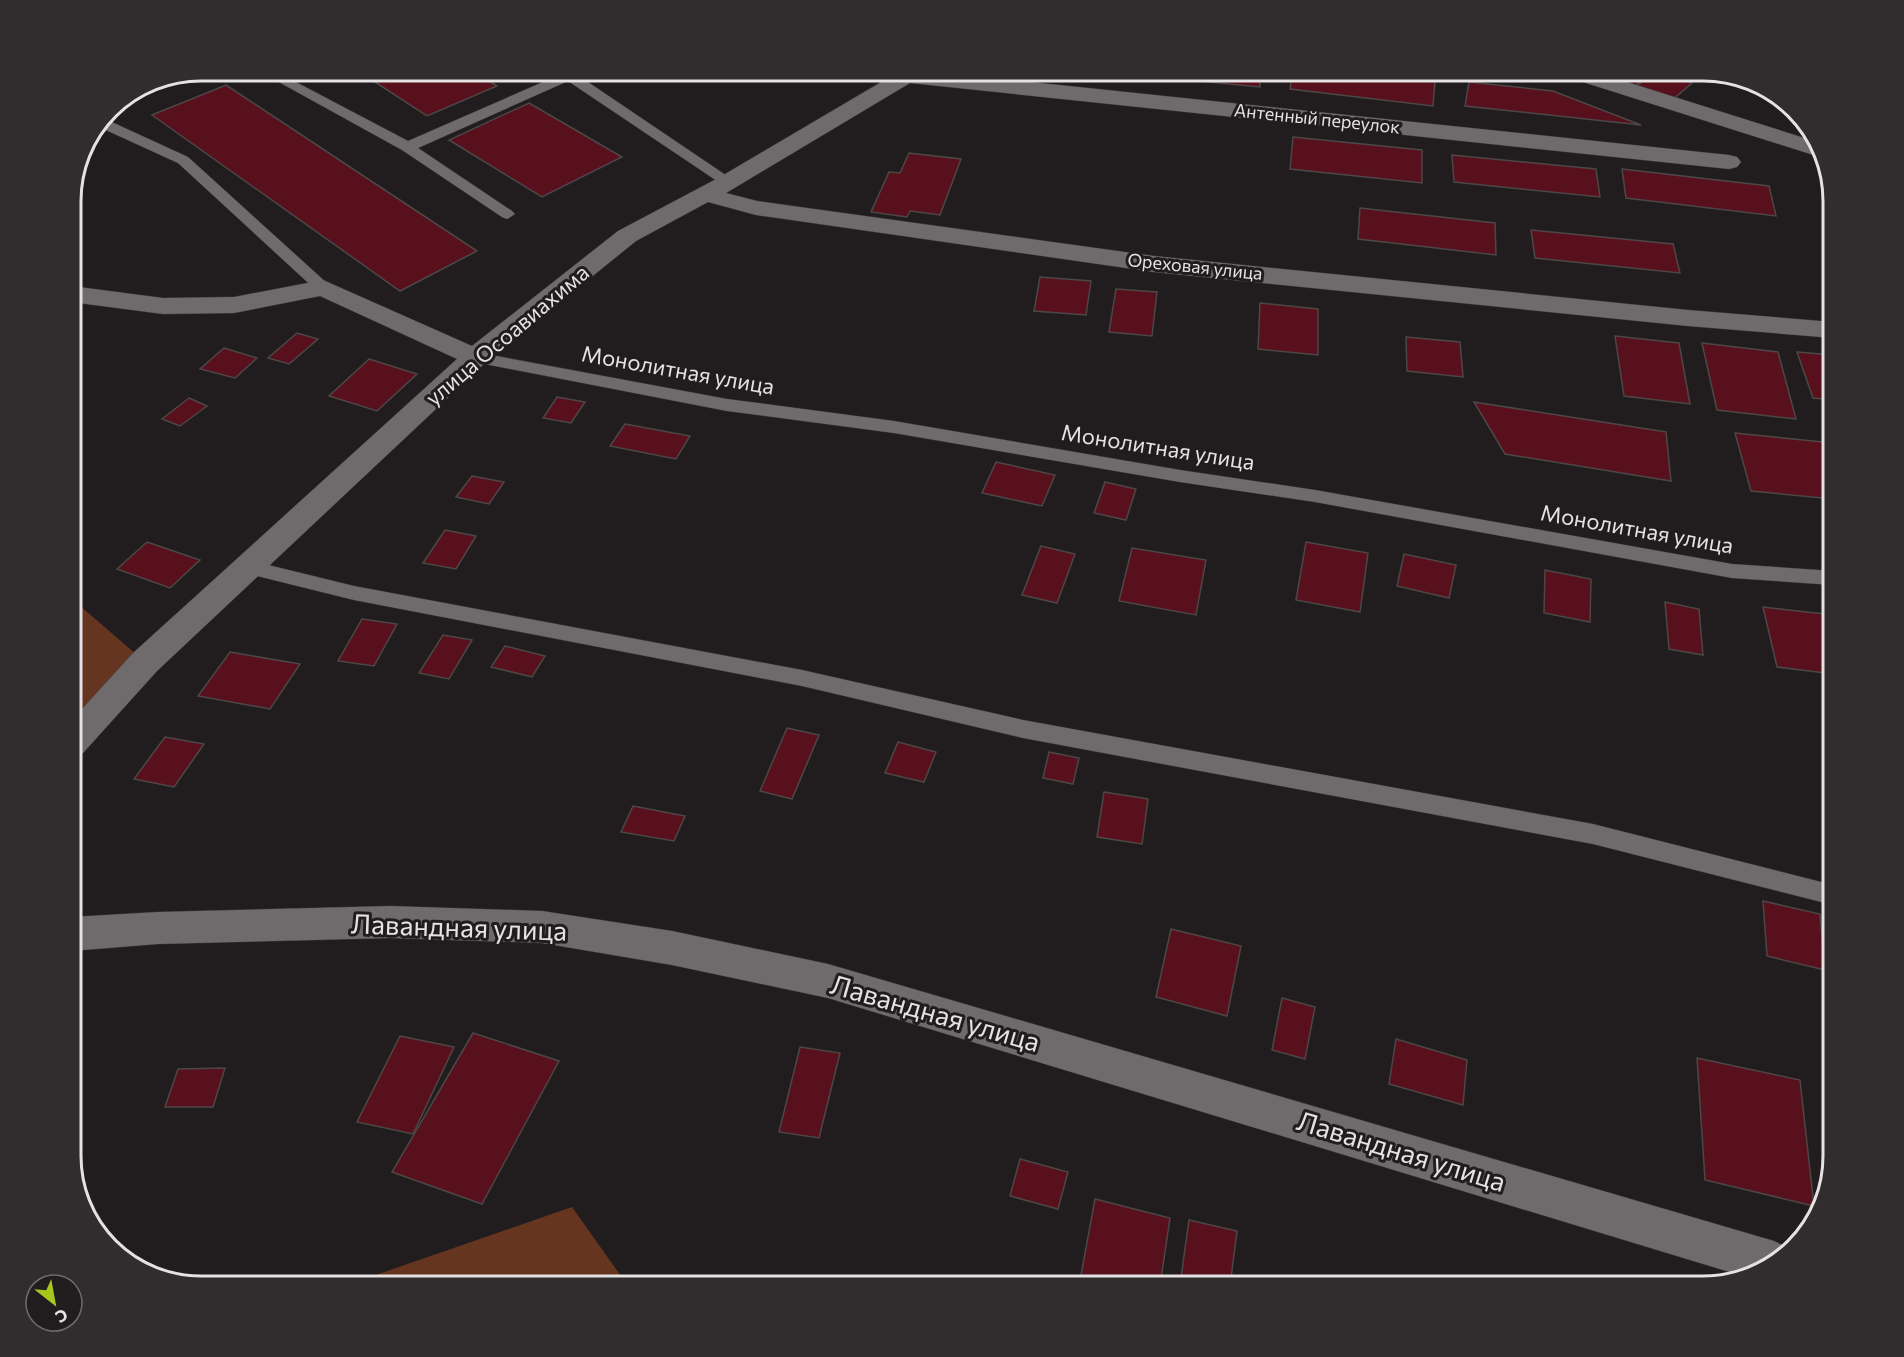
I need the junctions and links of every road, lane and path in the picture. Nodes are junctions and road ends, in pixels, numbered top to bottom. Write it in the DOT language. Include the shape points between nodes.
graph roads {
  1 [pos="286,81"];
  2 [pos="551,81"];
  3 [pos="584,81"];
  4 [pos="897,81"];
  5 [pos="984,81"];
  6 [pos="1606,81"];
  7 [pos="108,126"];
  8 [pos="407,147"];
  9 [pos="1810,147"];
  10 [pos="1729,162"];
  11 [pos="728,182"];
  12 [pos="704,194"];
  13 [pos="507,214"];
  14 [pos="323,288"];
  15 [pos="81,295"];
  16 [pos="1823,329"];
  17 [pos="475,357"];
  18 [pos="248,567"];
  19 [pos="1823,577"];
  20 [pos="81,732"];
  21 [pos="1823,892"];
  22 [pos="81,933"];
  23 [pos="1763,1260"];
  1 -- 8 [label="lane"];
  2 -- 8 [label="lane"];
  3 -- 11 [label="lane"];
  4 -- 11 [label="street, улица Осоавиахима"];
  5 -- 10 [label="street, Антенный переулок"];
  6 -- 9 [label="street"];
  7 -- 14 [label="lane" via="183,160"];
  8 -- 13 [label="lane"];
  11 -- 12 [label="street, улица Осоавиахима"];
  12 -- 16 [label="street, Ореховая улица" via="756,208 1154,264"];
  12 -- 17 [label="street, улица Осоавиахима" via="627,236"];
  14 -- 15 [label="street" via="234,305 163,306"];
  14 -- 17 [label="street"];
  17 -- 18 [label="street, улица Осоавиахима"];
  17 -- 19 [label="lane, Монолитная улица" via="727,405 894,427 1180,477 1315,496 1732,571"];
  18 -- 20 [label="street, улица Осоавиахима" via="145,662"];
  18 -- 21 [label="lane" via="354,593 802,678 1023,729 1593,834"];
  22 -- 23 [label="street, Лавандная улица" via="391,922 542,927 672,948 828,981"];
}
